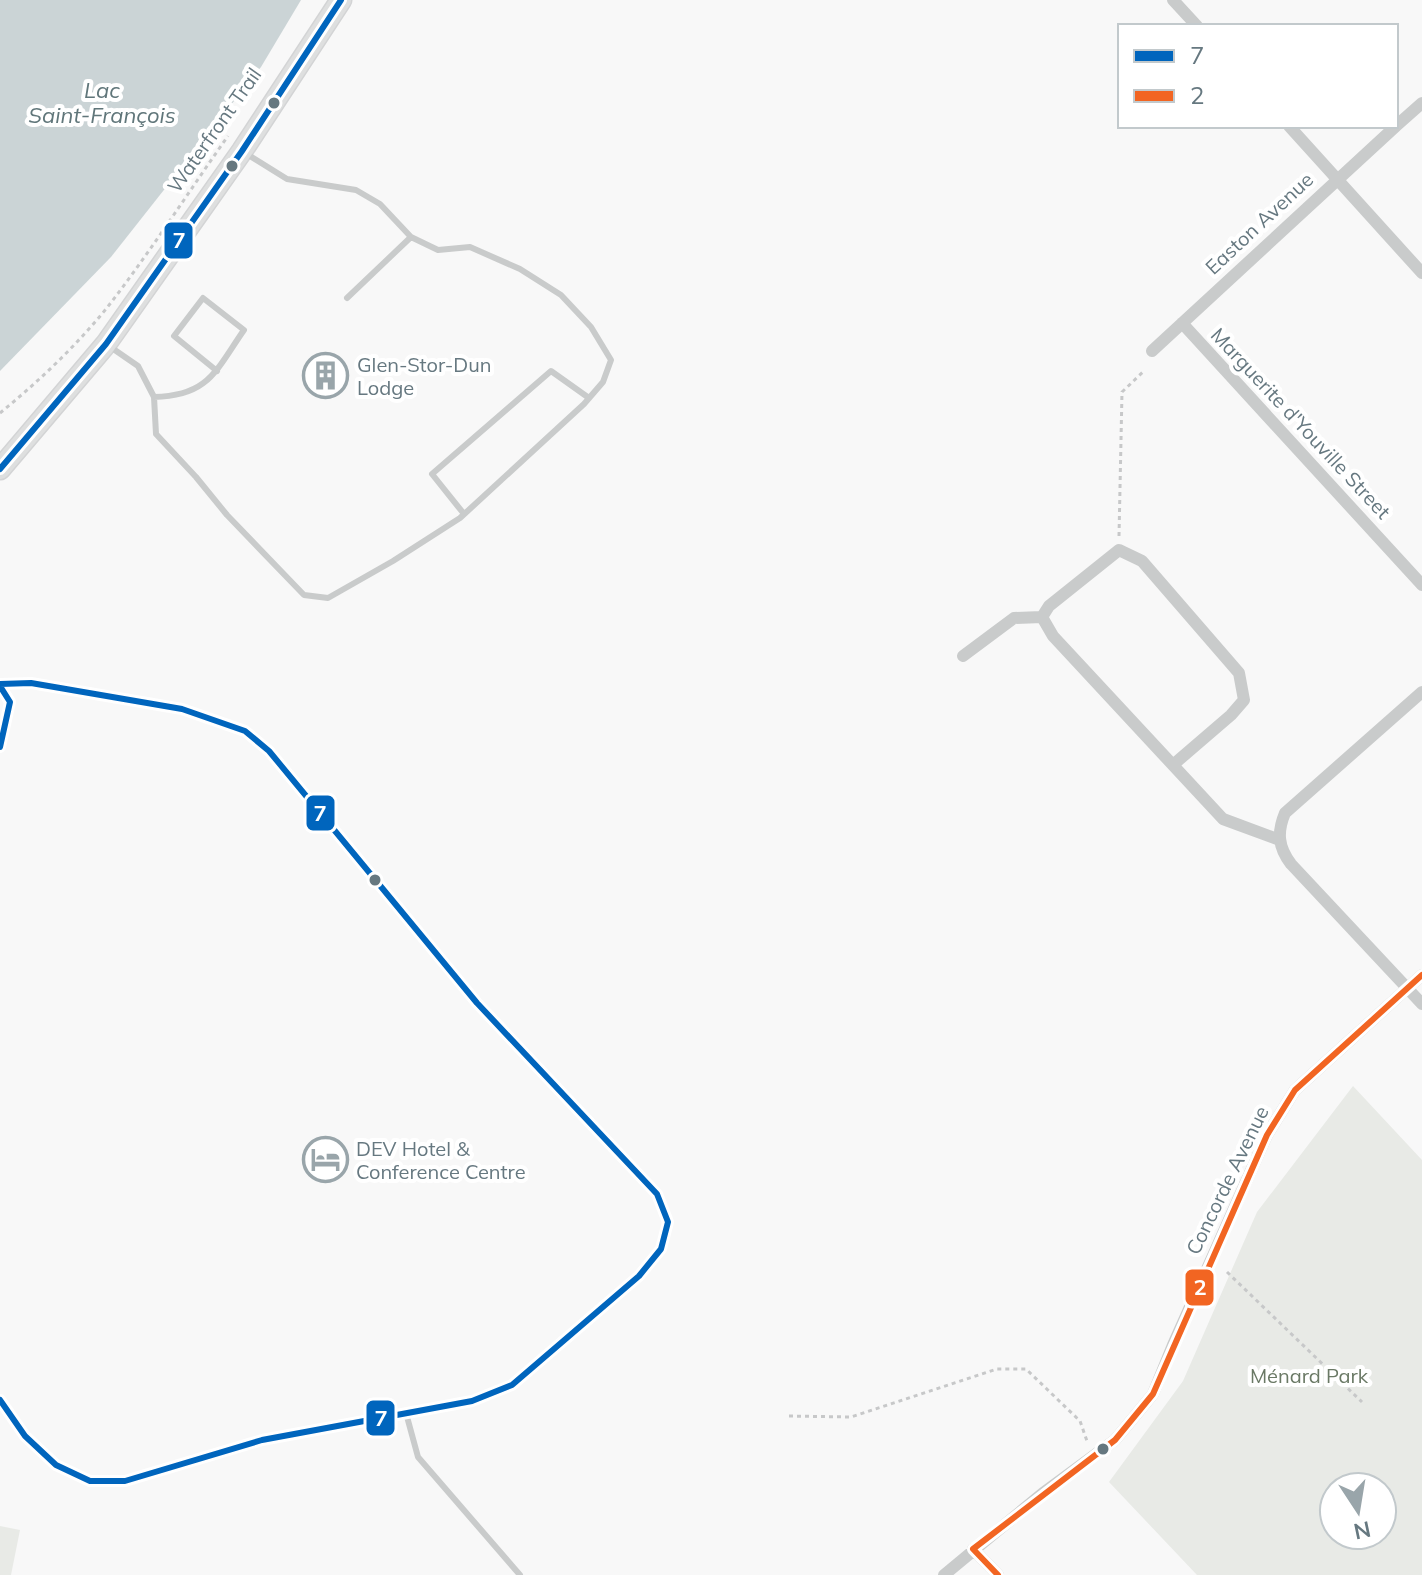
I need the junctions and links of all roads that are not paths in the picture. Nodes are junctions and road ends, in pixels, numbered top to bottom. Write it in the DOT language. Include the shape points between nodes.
graph roads {
  1 [pos="341,0"];
  2 [pos="1173,0"];
  3 [pos="1195,24"];
  4 [pos="1422,103"];
  5 [pos="1398,124"];
  6 [pos="1291,128"];
  7 [pos="1394,128"];
  8 [pos="242,151"];
  9 [pos="1337,178"];
  10 [pos="411,237"];
  11 [pos="1422,273"];
  12 [pos="347,298"];
  13 [pos="1182,323"];
  14 [pos="106,344"];
  15 [pos="1152,351"];
  16 [pos="217,371"];
  17 [pos="154,397"];
  18 [pos="589,398"];
  19 [pos="55,402"];
  20 [pos="0,448"];
  21 [pos="0,469"];
  22 [pos="464,514"];
  23 [pos="1422,585"];
  24 [pos="1042,617"];
  25 [pos="963,656"];
  26 [pos="0,685"];
  27 [pos="1422,692"];
  28 [pos="0,747"];
  29 [pos="1174,764"];
  30 [pos="1280,840"];
  31 [pos="1422,975"];
  32 [pos="1408,988"];
  33 [pos="1422,1004"];
  34 [pos="0,1400"];
  35 [pos="406,1413"];
  36 [pos="973,1549"];
  37 [pos="520,1575"];
  38 [pos="944,1575"];
  39 [pos="998,1575"];
  1 -- 8 [label="main road"];
  2 -- 3 [label="street"];
  4 -- 5 [label="street, Easton Avenue"];
  6 -- 9 [label="street"];
  7 -- 9 [label="street, Easton Avenue"];
  8 -- 10 [label="lane" via="287,179 356,190 380,204"];
  8 -- 14 [label="main road"];
  9 -- 11 [label="street"];
  9 -- 13 [label="street, Easton Avenue"];
  10 -- 12 [label="lane"];
  10 -- 18 [label="lane" via="438,250 470,247 561,295 591,327 611,360 603,382"];
  13 -- 15 [label="street, Easton Avenue"];
  13 -- 23 [label="street, Marguerite d'Youville Street"];
  14 -- 17 [label="lane" via="138,366"];
  14 -- 19 [label="main road"];
  16 -- 16 [label="lane" via="244,330 203,298 174,336"];
  16 -- 17 [label="lane" via="210,381 177,397"];
  17 -- 22 [label="lane" via="156,434 304,595 328,598"];
  18 -- 22 [label="lane"];
  18 -- 22 [label="lane" via="551,371 432,474"];
  19 -- 20 [label="main road"];
  19 -- 21 [label="main road"];
  24 -- 25 [label="street" via="1014,618"];
  24 -- 29 [label="street" via="1053,636"];
  24 -- 29 [label="street" via="1119,550 1142,561 1239,673 1244,700"];
  26 -- 28 [label="lane" via="10,702"];
  26 -- 35 [label="lane" via="31,683 182,709 245,731 269,751 477,1003 657,1194 668,1222 661,1249 639,1276 512,1385 472,1401"];
  27 -- 30 [label="street" via="1285,813"];
  29 -- 30 [label="street" via="1223,819"];
  30 -- 32 [label="street" via="1291,864"];
  31 -- 32 [label="street, Concorde Avenue"];
  32 -- 33 [label="street"];
  32 -- 36 [label="street, Concorde Avenue" via="1295,1090 1267,1135 1153,1394 1115,1440"];
  34 -- 35 [label="lane" via="25,1436 56,1465 90,1481 125,1481 262,1440"];
  35 -- 37 [label="lane" via="418,1457"];
  36 -- 38 [label="street, Concorde Avenue"];
  36 -- 39 [label="street"];
}
